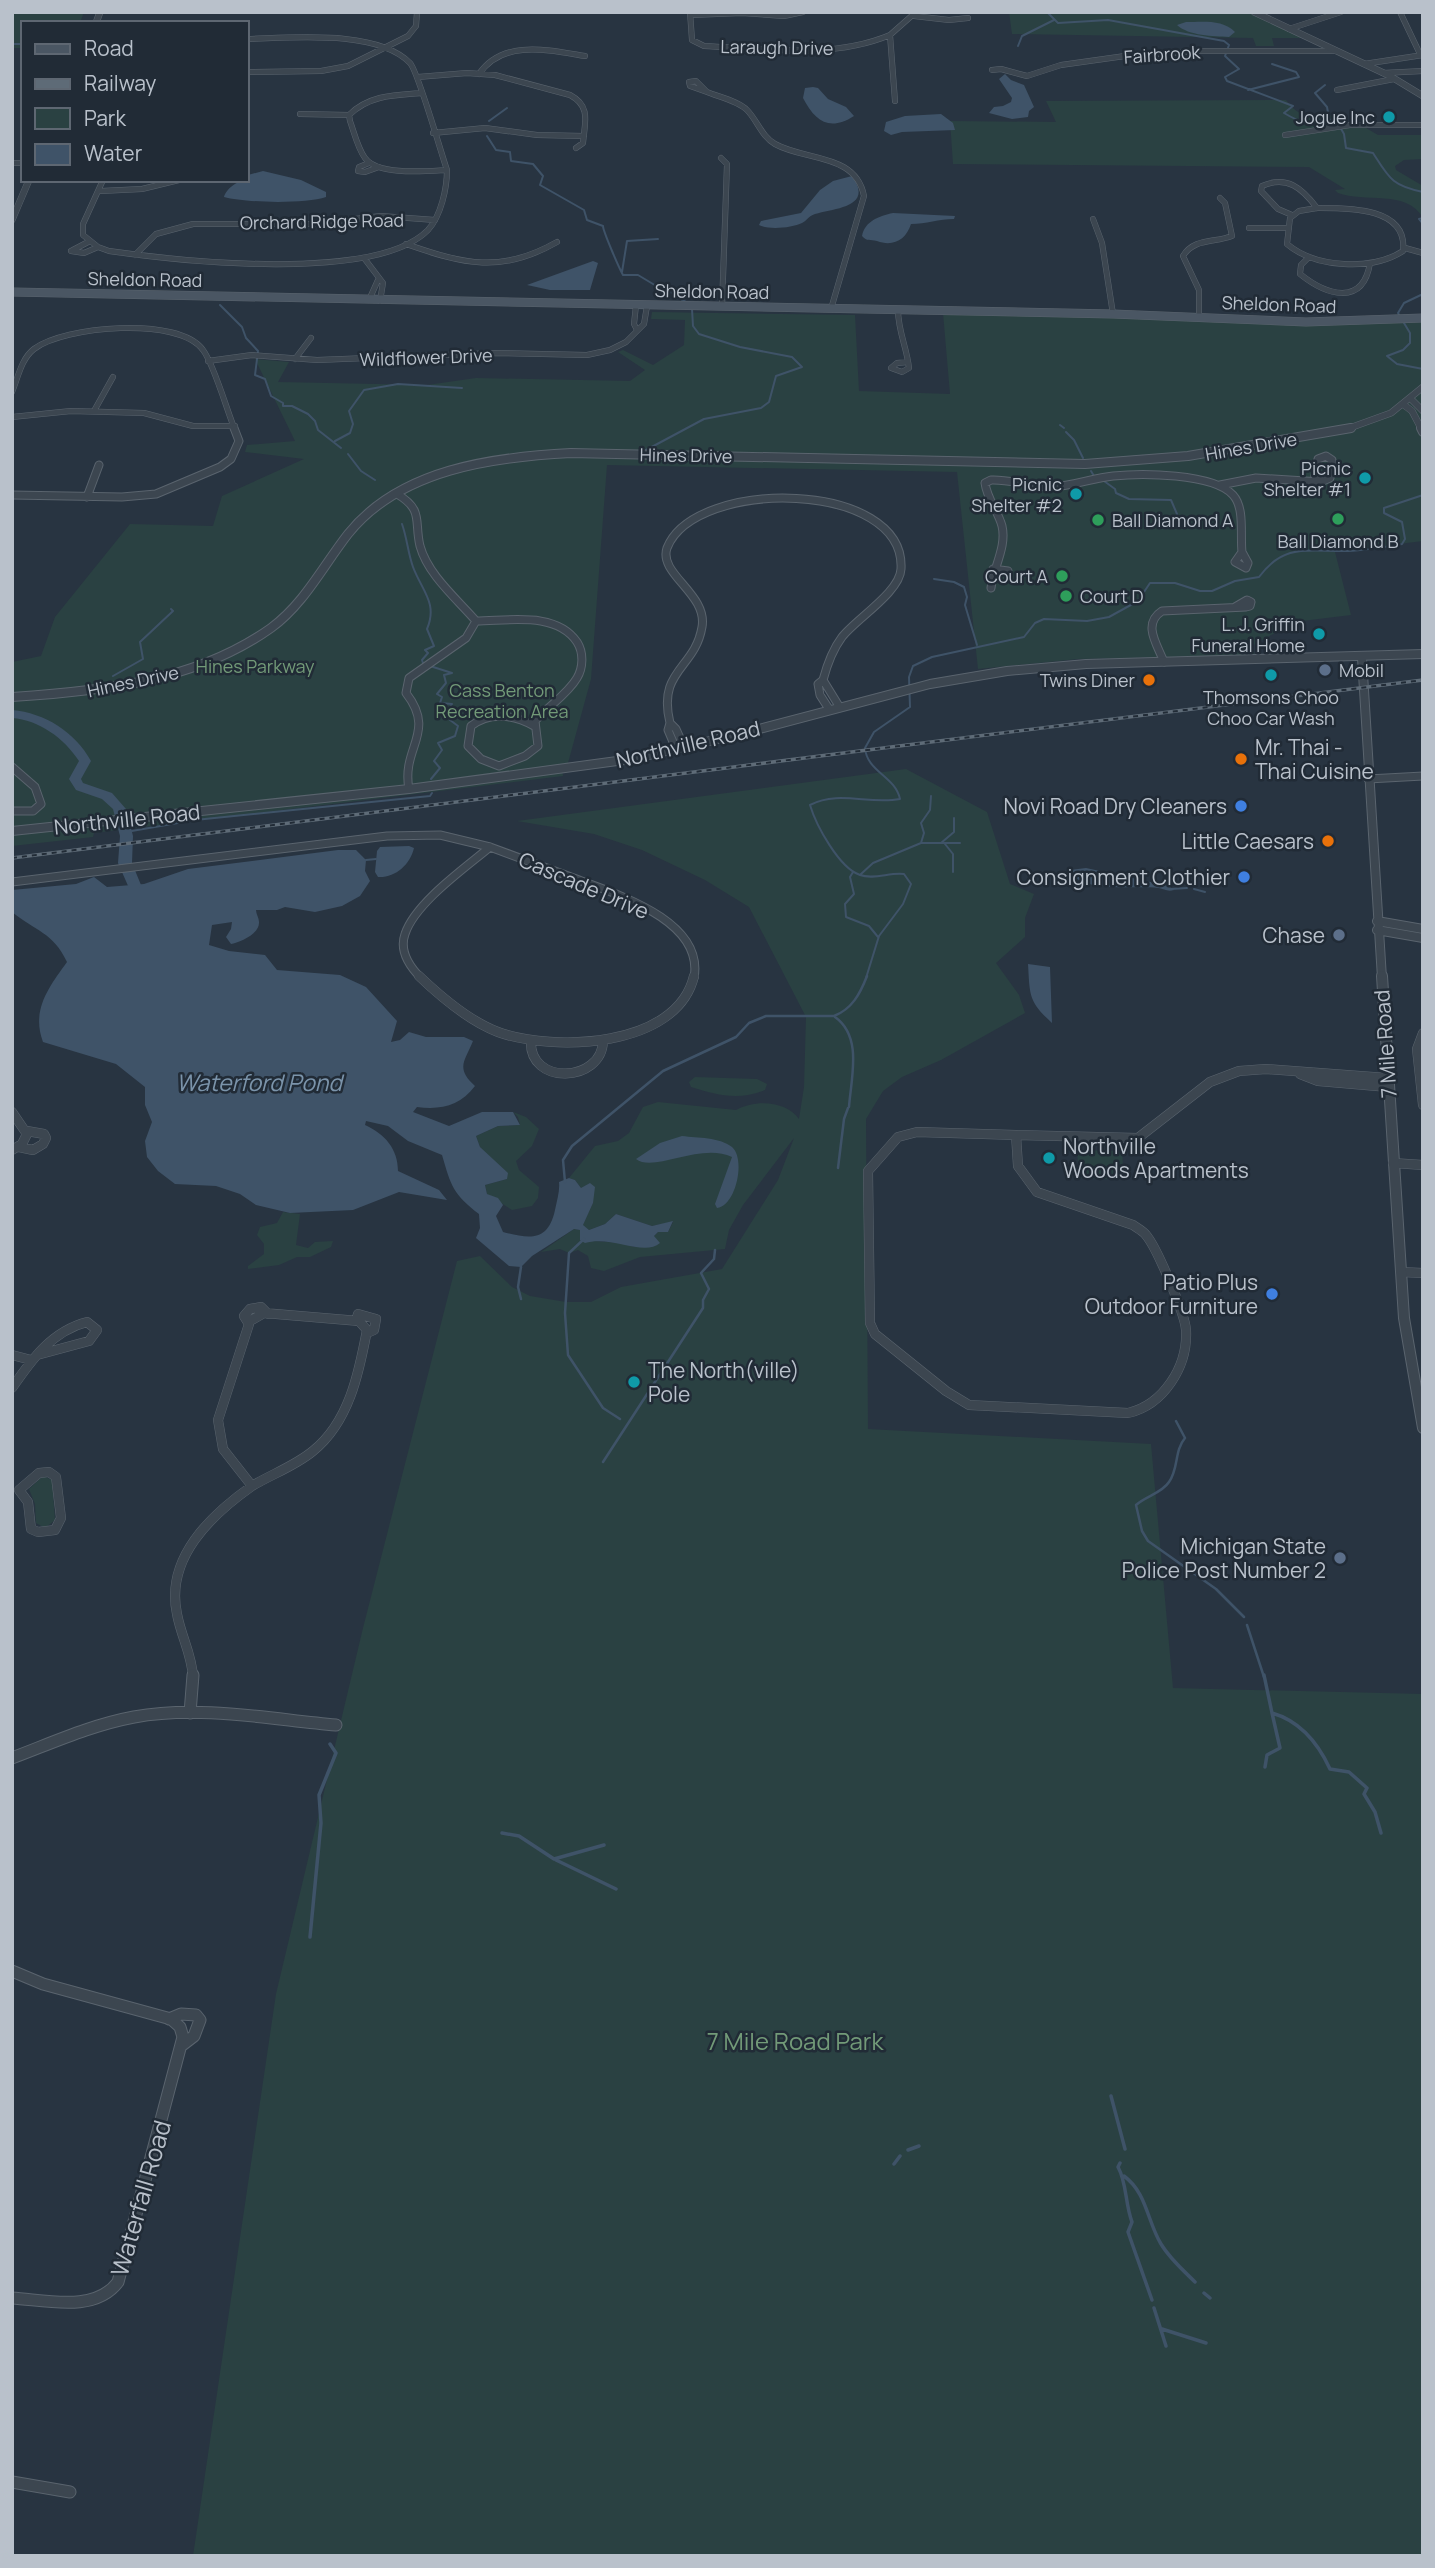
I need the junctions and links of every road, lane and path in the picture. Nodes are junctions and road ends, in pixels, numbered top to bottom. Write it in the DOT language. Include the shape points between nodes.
graph roads {
  1 [pos="418,12"];
  2 [pos="803,12"];
  3 [pos="1254,12"];
  4 [pos="1341,12"];
  5 [pos="1400,12"];
  6 [pos="691,14"];
  7 [pos="915,14"];
  8 [pos="1327,14"];
  9 [pos="968,18"];
  10 [pos="1289,29"];
  11 [pos="890,35"];
  12 [pos="248,39"];
  13 [pos="384,48"];
  14 [pos="1336,51"];
  15 [pos="1422,54"];
  16 [pos="585,56"];
  17 [pos="1364,64"];
  18 [pos="992,70"];
  19 [pos="1423,71"];
  20 [pos="248,72"];
  21 [pos="1383,73"];
  22 [pos="479,74"];
  23 [pos="418,77"];
  24 [pos="1394,79"];
  25 [pos="1337,90"];
  26 [pos="707,92"];
  27 [pos="422,93"];
  28 [pos="1423,96"];
  29 [pos="895,101"];
  30 [pos="300,114"];
  31 [pos="349,115"];
  32 [pos="1423,125"];
  33 [pos="433,133"];
  34 [pos="1285,135"];
  35 [pos="584,136"];
  36 [pos="576,148"];
  37 [pos="721,158"];
  38 [pos="369,163"];
  39 [pos="379,167"];
  40 [pos="447,170"];
  41 [pos="28,182"];
  42 [pos="103,182"];
  43 [pos="172,182"];
  44 [pos="101,191"];
  45 [pos="1220,198"];
  46 [pos="1317,208"];
  47 [pos="1292,215"];
  48 [pos="1093,219"];
  49 [pos="12,220"];
  50 [pos="435,220"];
  51 [pos="1249,228"];
  52 [pos="1289,228"];
  53 [pos="90,241"];
  54 [pos="557,242"];
  55 [pos="406,244"];
  56 [pos="98,247"];
  57 [pos="1405,248"];
  58 [pos="1423,253"];
  59 [pos="135,255"];
  60 [pos="1309,257"];
  61 [pos="364,258"];
  62 [pos="1370,263"];
  63 [pos="379,280"];
  64 [pos="12,292"];
  65 [pos="369,300"];
  66 [pos="380,301"];
  67 [pos="636,305"];
  68 [pos="647,306"];
  69 [pos="722,307"];
  70 [pos="831,309"];
  71 [pos="898,310"];
  72 [pos="1113,314"];
  73 [pos="1199,317"];
  74 [pos="1415,317"];
  75 [pos="637,330"];
  76 [pos="311,338"];
  77 [pos="295,359"];
  78 [pos="208,361"];
  79 [pos="908,362"];
  80 [pos="113,377"];
  81 [pos="1423,387"];
  82 [pos="12,392"];
  83 [pos="1411,399"];
  84 [pos="1404,405"];
  85 [pos="94,411"];
  86 [pos="1423,411"];
  87 [pos="12,417"];
  88 [pos="235,426"];
  89 [pos="1423,432"];
  90 [pos="99,465"];
  91 [pos="1321,482"];
  92 [pos="1220,485"];
  93 [pos="397,494"];
  94 [pos="12,495"];
  95 [pos="87,497"];
  96 [pos="1242,552"];
  97 [pos="993,569"];
  98 [pos="1008,571"];
  99 [pos="990,588"];
  100 [pos="1235,607"];
  101 [pos="476,621"];
  102 [pos="1423,654"];
  103 [pos="1362,658"];
  104 [pos="1164,662"];
  105 [pos="823,680"];
  106 [pos="12,696"];
  107 [pos="839,706"];
  108 [pos="829,709"];
  109 [pos="534,726"];
  110 [pos="680,748"];
  111 [pos="499,766"];
  112 [pos="12,767"];
  113 [pos="1423,776"];
  114 [pos="501,778"];
  115 [pos="1368,779"];
  116 [pos="409,789"];
  117 [pos="12,811"];
  118 [pos="33,811"];
  119 [pos="34,829"];
  120 [pos="12,831"];
  121 [pos="489,847"];
  122 [pos="12,882"];
  123 [pos="1377,925"];
  124 [pos="1423,929"];
  125 [pos="1423,938"];
  126 [pos="1423,1033"];
  127 [pos="531,1040"];
  128 [pos="603,1041"];
  129 [pos="1387,1083"];
  130 [pos="1423,1105"];
  131 [pos="12,1112"];
  132 [pos="27,1132"];
  133 [pos="1016,1135"];
  134 [pos="16,1148"];
  135 [pos="1393,1163"];
  136 [pos="1423,1165"];
  137 [pos="1401,1272"];
  138 [pos="1423,1273"];
  139 [pos="12,1355"];
  140 [pos="34,1358"];
  141 [pos="12,1388"];
  142 [pos="1423,1428"];
  143 [pos="252,1486"];
  144 [pos="16,1489"];
  145 [pos="190,1713"];
  146 [pos="336,1725"];
  147 [pos="12,1758"];
  148 [pos="12,1971"];
  149 [pos="169,2019"];
  150 [pos="181,2046"];
  151 [pos="12,2298"];
  152 [pos="12,2483"];
  153 [pos="70,2492"];
  1 -- 13 [label="street" via="413,31"];
  2 -- 6 [label="street" via="784,16"];
  3 -- 10 [label="street"];
  4 -- 8 [label="street"];
  5 -- 15 [label="street"];
  6 -- 11 [label="street, Laraugh Drive" via="692,40 704,46 838,48 870,44"];
  7 -- 9 [label="street" via="937,20"];
  7 -- 11 [label="street"];
  8 -- 10 [label="street"];
  10 -- 14 [label="street"];
  11 -- 29 [label="street"];
  12 -- 13 [label="street" via="344,41"];
  13 -- 20 [label="street" via="335,69"];
  13 -- 23 [label="street" via="408,61"];
  14 -- 17 [label="street"];
  14 -- 18 [label="street, Fairbrook" via="1125,55 1061,65 1030,76"];
  15 -- 17 [label="street"];
  16 -- 22 [label="street" via="517,51 498,55 485,63"];
  17 -- 21 [label="street"];
  19 -- 21 [label="street"];
  21 -- 24 [label="street"];
  22 -- 23 [label="street"];
  22 -- 35 [label="street" via="580,100 586,109"];
  23 -- 27 [label="street"];
  24 -- 25 [label="street"];
  24 -- 28 [label="street"];
  26 -- 70 [label="street" via="745,108 775,144 839,164 860,181 864,196"];
  27 -- 31 [label="street" via="378,98"];
  27 -- 33 [label="street"];
  30 -- 31 [label="street"];
  31 -- 38 [label="street"];
  32 -- 34 [label="street" via="1343,125"];
  33 -- 35 [label="street" via="485,128"];
  33 -- 40 [label="street"];
  35 -- 36 [label="street"];
  37 -- 69 [label="street" via="727,164"];
  38 -- 39 [label="street"];
  38 -- 39 [label="street" via="358,171"];
  39 -- 40 [label="street"];
  40 -- 50 [label="street"];
  41 -- 49 [label="street"];
  42 -- 44 [label="street"];
  43 -- 44 [label="street" via="142,190"];
  44 -- 53 [label="street" via="83,225 83,235"];
  45 -- 73 [label="street" via="1232,236 1197,243 1183,256 1199,290"];
  46 -- 47 [label="street"];
  46 -- 47 [label="street" via="1296,184 1279,181 1262,186 1271,203"];
  46 -- 57 [label="street" via="1384,216 1401,231"];
  47 -- 52 [label="street"];
  48 -- 72 [label="street" via="1102,243"];
  50 -- 55 [label="street"];
  50 -- 59 [label="street, Orchard Ridge Road" via="381,216 310,224 193,224 156,234"];
  51 -- 52 [label="street"];
  52 -- 60 [label="street" via="1288,246"];
  53 -- 56 [label="street"];
  53 -- 56 [label="street" via="71,251 84,253"];
  54 -- 55 [label="street" via="523,260 491,265 459,262"];
  55 -- 61 [label="street"];
  56 -- 59 [label="street"];
  57 -- 58 [label="street"];
  57 -- 62 [label="street" via="1395,258"];
  59 -- 61 [label="street" via="178,261 274,263"];
  60 -- 62 [label="street"];
  60 -- 62 [label="street" via="1300,274 1331,293 1348,293 1363,285"];
  61 -- 63 [label="street"];
  63 -- 65 [label="street"];
  63 -- 66 [label="street" via="384,289"];
  64 -- 65 [label="main road, Sheldon Road"];
  65 -- 66 [label="main road, Sheldon Road"];
  66 -- 67 [label="main road, Sheldon Road"];
  67 -- 68 [label="main road, Sheldon Road"];
  67 -- 75 [label="street"];
  68 -- 69 [label="main road, Sheldon Road"];
  68 -- 75 [label="street" via="644,324"];
  69 -- 70 [label="main road, Sheldon Road"];
  70 -- 71 [label="main road, Sheldon Road"];
  71 -- 72 [label="main road, Sheldon Road"];
  71 -- 79 [label="street"];
  72 -- 73 [label="main road, Sheldon Road"];
  73 -- 74 [label="main road, Sheldon Road" via="1326,322"];
  75 -- 77 [label="street, Wildflower Drive" via="626,342 587,355"];
  76 -- 77 [label="street"];
  77 -- 78 [label="street, Wildflower Drive" via="252,355"];
  78 -- 82 [label="street" via="198,344 172,333 98,330 66,334 44,342 26,358"];
  78 -- 88 [label="street"];
  80 -- 85 [label="street"];
  81 -- 83 [label="street, Hines Drive"];
  83 -- 84 [label="street, Hines Drive"];
  83 -- 86 [label="street"];
  84 -- 89 [label="street"];
  84 -- 93 [label="street, Hines Drive" via="1335,432 1152,461 1059,464 554,453 470,466"];
  85 -- 87 [label="street"];
  85 -- 88 [label="street" via="144,413 193,426"];
  88 -- 95 [label="street" via="239,441 231,459 187,483 180,493"];
  90 -- 95 [label="street"];
  91 -- 92 [label="street" via="1256,478"];
  92 -- 96 [label="street" via="1240,505"];
  92 -- 97 [label="street" via="1160,476 1112,476 1062,486 991,480 985,489 1003,535"];
  93 -- 101 [label="street" via="416,510 420,546 428,563"];
  93 -- 106 [label="street, Hines Drive" via="353,528 286,615 236,649 187,670 135,684"];
  94 -- 95 [label="street"];
  97 -- 98 [label="street"];
  97 -- 99 [label="street"];
  100 -- 104 [label="street" via="1169,610 1153,617 1150,626"];
  101 -- 109 [label="street" via="556,624 566,628 580,646 577,678"];
  101 -- 116 [label="street" via="466,638 411,675 406,686 421,722 411,754"];
  102 -- 103 [label="street, Northville Road"];
  103 -- 104 [label="street, Northville Road"];
  103 -- 115 [label="street, 7 Mile Road"];
  104 -- 107 [label="street, Northville Road" via="1041,667 924,685"];
  105 -- 107 [label="street"];
  105 -- 108 [label="street" via="818,690"];
  105 -- 110 [label="street" via="841,639 897,582 902,564 897,545 883,526 867,515 828,502 781,498 729,506 688,523 667,548 669,566 698,599 703,619 695,643 666,691 668,730"];
  107 -- 108 [label="street, Northville Road"];
  108 -- 110 [label="street, Northville Road"];
  109 -- 111 [label="street" via="539,739 535,749"];
  109 -- 111 [label="street" via="498,716 471,726 468,746 473,754"];
  110 -- 114 [label="street, Northville Road"];
  111 -- 114 [label="street"];
  112 -- 118 [label="street" via="41,797"];
  113 -- 115 [label="street"];
  114 -- 116 [label="street, Northville Road"];
  115 -- 123 [label="street, 7 Mile Road"];
  116 -- 119 [label="street, Northville Road"];
  117 -- 118 [label="street"];
  118 -- 119 [label="street"];
  119 -- 120 [label="street, Northville Road"];
  121 -- 122 [label="street, Cascade Drive" via="450,836 409,834"];
  121 -- 127 [label="street, Cascade Drive" via="417,913 405,932 403,949 426,983 477,1024"];
  121 -- 128 [label="street, Cascade Drive" via="630,900 666,921 693,952 696,970 678,1008 649,1027"];
  123 -- 124 [label="street"];
  123 -- 125 [label="street"];
  123 -- 129 [label="street, 7 Mile Road"];
  126 -- 130 [label="street" via="1417,1049"];
  127 -- 128 [label="street, Cascade Drive"];
  127 -- 128 [label="street" via="535,1062 548,1069 577,1072 596,1064"];
  129 -- 133 [label="street" via="1318,1081 1295,1072 1250,1070 1202,1088 1138,1138"];
  129 -- 135 [label="street, 7 Mile Road"];
  131 -- 132 [label="street"];
  132 -- 134 [label="street"];
  132 -- 134 [label="street" via="44,1134 43,1144 33,1150"];
  133 -- 133 [label="street" via="909,1133 870,1166 871,1327 969,1405 1128,1413 1146,1409 1174,1379 1186,1330 1149,1238 1133,1225 1037,1192 1018,1166"];
  135 -- 136 [label="street"];
  135 -- 137 [label="street, 7 Mile Road"];
  137 -- 138 [label="street"];
  137 -- 142 [label="street, 7 Mile Road" via="1408,1353"];
  139 -- 140 [label="street"];
  140 -- 140 [label="street" via="89,1342 97,1330 87,1322 75,1325"];
  140 -- 141 [label="street"];
  143 -- 143 [label="street" via="226,1457 218,1430 249,1324 268,1314 364,1325 367,1333 347,1405 334,1430 312,1451"];
  143 -- 145 [label="street" via="209,1521 187,1550 179,1571 175,1602 192,1667"];
  144 -- 144 [label="street" via="28,1502 31,1528 45,1532 57,1528 61,1518 55,1475 39,1473"];
  145 -- 146 [label="street"];
  145 -- 147 [label="street" via="111,1722"];
  148 -- 149 [label="street, Waterfall Road"];
  149 -- 150 [label="street" via="180,2027"];
  149 -- 150 [label="street, Waterfall Road" via="188,2014 200,2020 194,2036"];
  150 -- 151 [label="street, Waterfall Road" via="115,2287 103,2297 88,2300"];
  152 -- 153 [label="street"];
}
